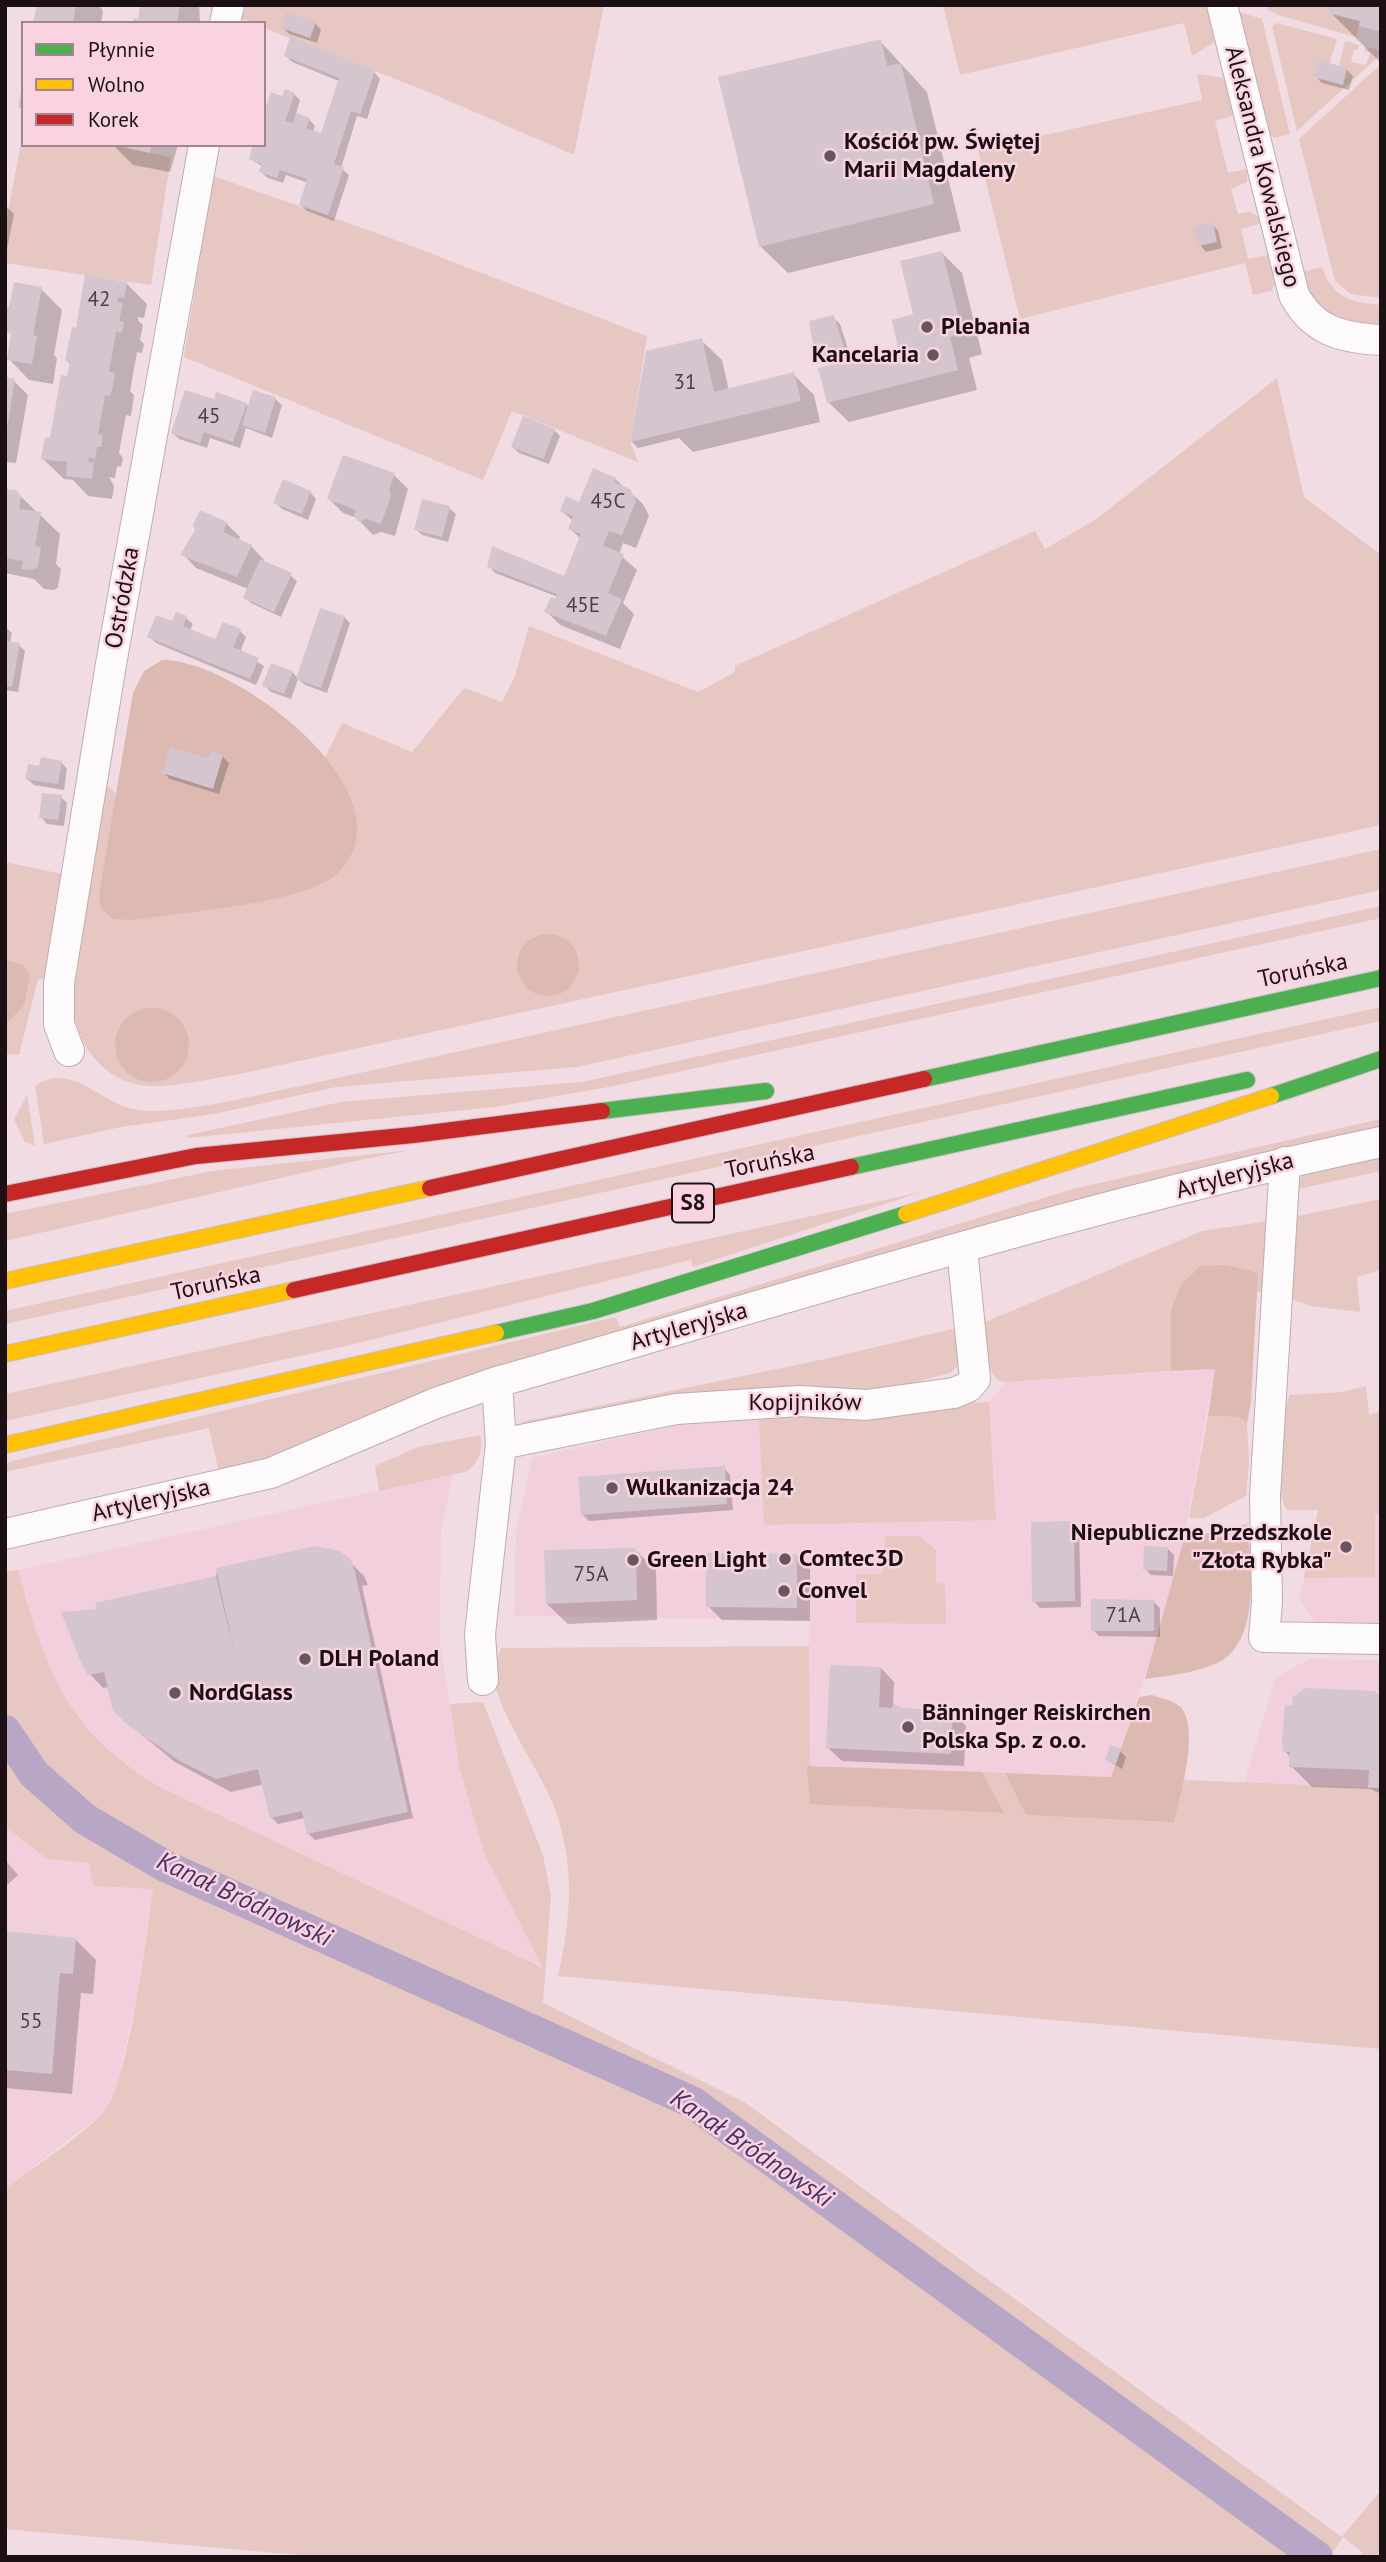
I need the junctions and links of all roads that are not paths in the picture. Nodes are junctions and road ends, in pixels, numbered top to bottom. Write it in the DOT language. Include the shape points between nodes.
graph roads {
  1 [pos="1222,5"];
  2 [pos="204,147"];
  3 [pos="1381,340"];
  4 [pos="1381,978"];
  5 [pos="69,1051"];
  6 [pos="1381,1051"];
  7 [pos="1021,1057"];
  8 [pos="1381,1059"];
  9 [pos="1299,1069"];
  10 [pos="1258,1078"];
  11 [pos="823,1084"];
  12 [pos="783,1089"];
  13 [pos="1381,1142"];
  14 [pos="1285,1162"];
  15 [pos="5,1194"];
  16 [pos="962,1248"];
  17 [pos="5,1281"];
  18 [pos="5,1354"];
  19 [pos="497,1382"];
  20 [pos="501,1444"];
  21 [pos="5,1445"];
  22 [pos="5,1534"];
  23 [pos="1381,1639"];
  24 [pos="482,1680"];
  1 -- 3 [label="street, Aleksandra Kowalskiego" via="1288,279 1301,307 1314,322 1337,335"];
  2 -- 5 [label="street, Ostródzka" via="59,983 59,1024"];
  4 -- 7 [label="highway, Toruńska"];
  6 -- 9 [label="highway"];
  7 -- 11 [label="highway"];
  7 -- 17 [label="highway, Toruńska"];
  8 -- 21 [label="highway" via="1094,1155 593,1311"];
  10 -- 18 [label="highway, Toruńska / S8"];
  12 -- 15 [label="highway" via="413,1135 196,1156"];
  13 -- 14 [label="street, Artyleryjska"];
  14 -- 16 [label="street, Artyleryjska"];
  14 -- 23 [label="street" via="1265,1496 1264,1637"];
  16 -- 19 [label="street, Artyleryjska"];
  16 -- 20 [label="street, Kopijników" via="975,1379 954,1393 866,1405 799,1401 676,1409"];
  19 -- 20 [label="street"];
  19 -- 22 [label="street, Artyleryjska" via="271,1473"];
  20 -- 24 [label="street" via="480,1634"];
}
